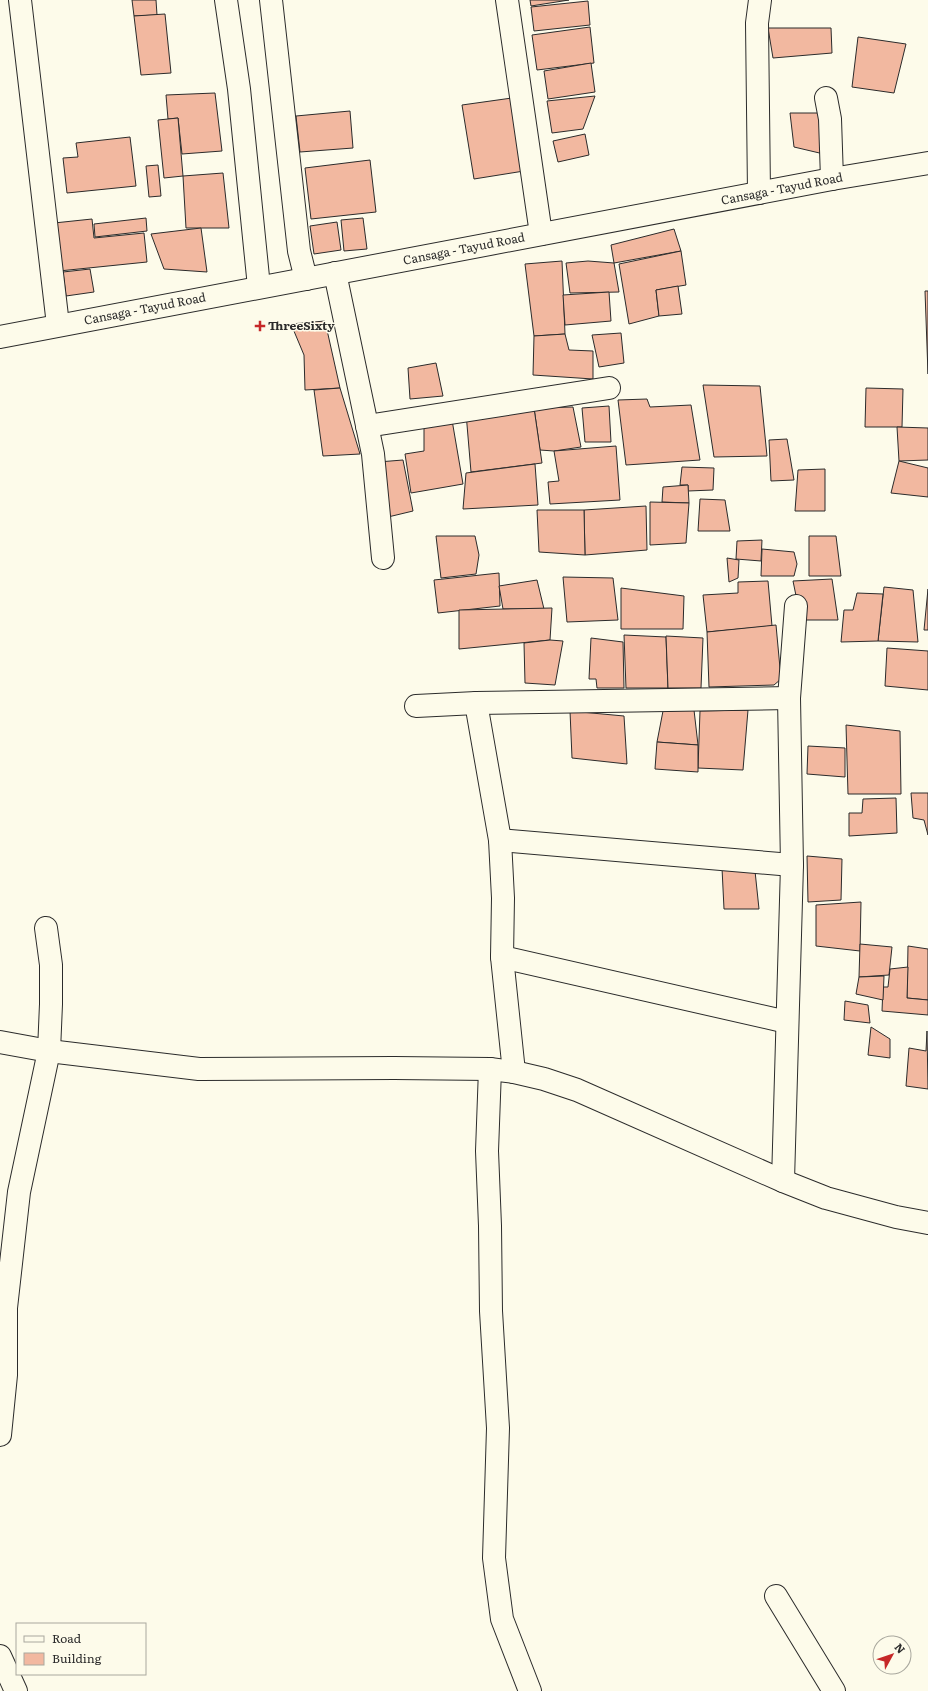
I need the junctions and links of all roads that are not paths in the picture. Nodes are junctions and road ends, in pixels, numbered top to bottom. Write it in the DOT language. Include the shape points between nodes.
graph roads {
  1 [pos="20,0"];
  2 [pos="226,0"];
  3 [pos="271,0"];
  4 [pos="507,0"];
  5 [pos="760,0"];
  6 [pos="826,98"];
  7 [pos="928,163"];
  8 [pos="832,179"];
  9 [pos="759,193"];
  10 [pos="541,234"];
  11 [pos="335,273"];
  12 [pos="306,279"];
  13 [pos="259,287"];
  14 [pos="58,325"];
  15 [pos="0,337"];
  16 [pos="609,388"];
  17 [pos="367,426"];
  18 [pos="383,558"];
  19 [pos="796,606"];
  20 [pos="788,698"];
  21 [pos="476,703"];
  22 [pos="416,706"];
  23 [pos="500,840"];
  24 [pos="792,865"];
  25 [pos="46,928"];
  26 [pos="502,957"];
  27 [pos="787,1022"];
  28 [pos="0,1042"];
  29 [pos="49,1051"];
  30 [pos="490,1069"];
  31 [pos="514,1072"];
  32 [pos="783,1181"];
  33 [pos="928,1223"];
  34 [pos="0,1435"];
  35 [pos="776,1596"];
  36 [pos="0,1656"];
  37 [pos="16,1691"];
  38 [pos="530,1691"];
  39 [pos="834,1691"];
  1 -- 14 [label="main road"];
  2 -- 13 [label="main road"];
  3 -- 12 [label="main road" via="299,251"];
  4 -- 10 [label="main road"];
  5 -- 9 [label="main road" via="757,24"];
  6 -- 8 [label="main road" via="830,119"];
  7 -- 8 [label="main road, Cansaga - Tayud Road"];
  8 -- 9 [label="main road, Cansaga - Tayud Road"];
  9 -- 10 [label="main road, Cansaga - Tayud Road"];
  10 -- 11 [label="main road, Cansaga - Tayud Road"];
  11 -- 12 [label="main road, Cansaga - Tayud Road"];
  11 -- 17 [label="main road"];
  12 -- 13 [label="main road, Cansaga - Tayud Road"];
  13 -- 14 [label="main road, Cansaga - Tayud Road"];
  14 -- 15 [label="main road, Cansaga - Tayud Road"];
  16 -- 17 [label="main road"];
  17 -- 18 [label="main road" via="373,454"];
  19 -- 20 [label="main road"];
  20 -- 21 [label="main road"];
  20 -- 24 [label="main road"];
  21 -- 22 [label="main road"];
  21 -- 23 [label="main road"];
  23 -- 24 [label="main road"];
  23 -- 26 [label="main road" via="503,898"];
  24 -- 27 [label="main road"];
  25 -- 29 [label="main road" via="51,965 52,1004"];
  26 -- 27 [label="main road"];
  26 -- 31 [label="main road"];
  27 -- 32 [label="main road"];
  28 -- 29 [label="main road"];
  29 -- 30 [label="main road" via="199,1069"];
  29 -- 34 [label="main road" via="20,1192 6,1308 6,1376"];
  30 -- 31 [label="main road"];
  30 -- 38 [label="main road" via="487,1151 491,1311 498,1428 494,1558 502,1619"];
  31 -- 32 [label="main road" via="577,1090"];
  32 -- 33 [label="main road" via="826,1198"];
  35 -- 39 [label="main road"];
  36 -- 37 [label="main road"];
}
